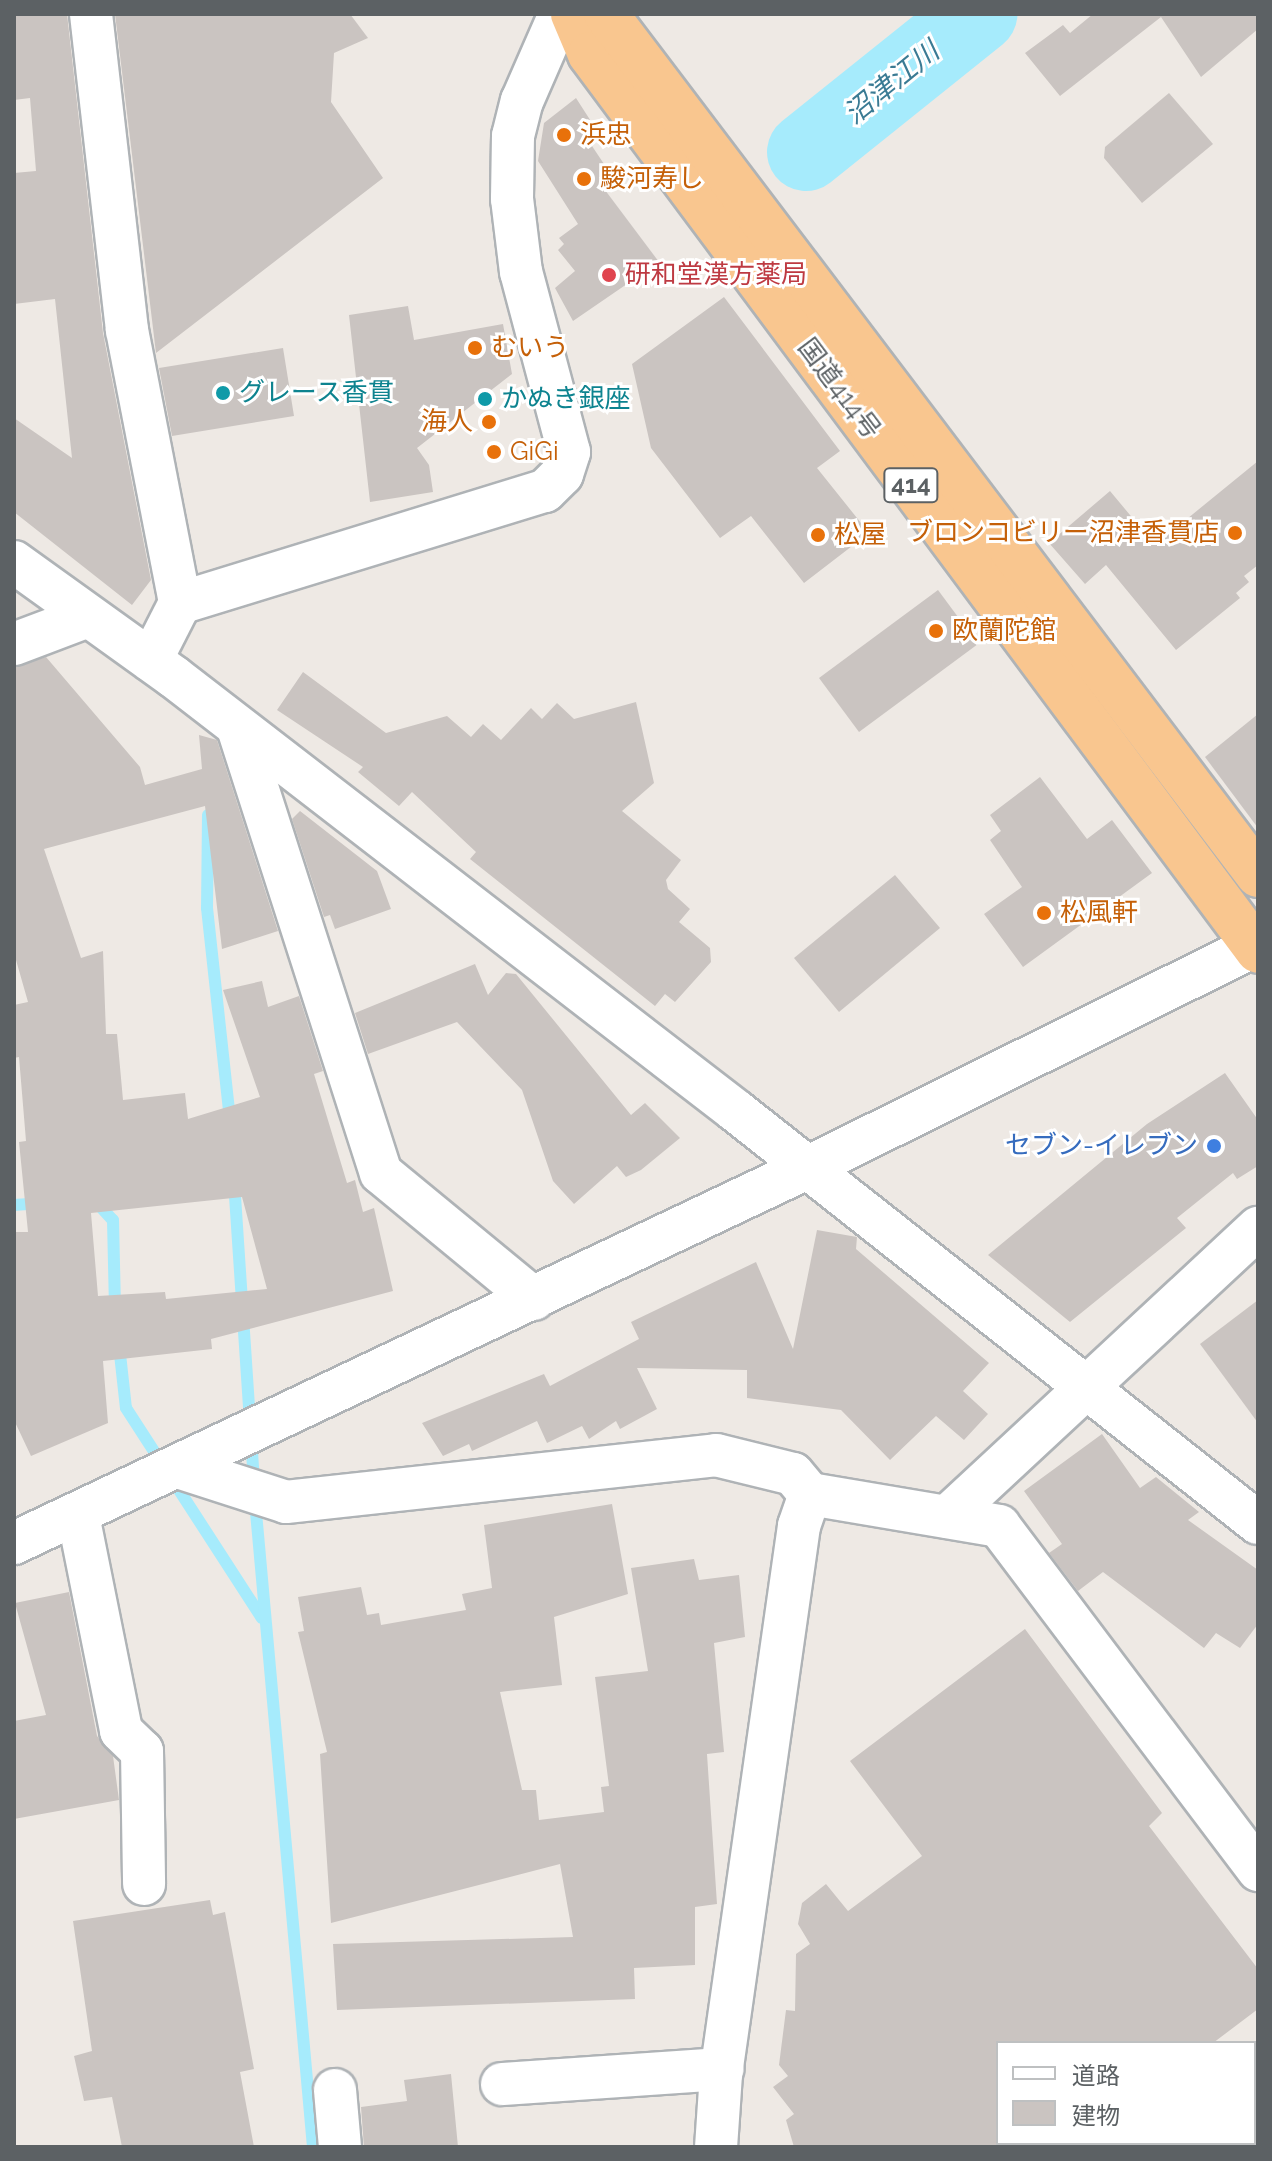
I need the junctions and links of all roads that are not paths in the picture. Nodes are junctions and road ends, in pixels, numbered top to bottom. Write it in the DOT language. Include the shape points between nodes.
graph roads {
  1 [pos="91,14"];
  2 [pos="560,14"];
  3 [pos="573,14"];
  4 [pos="606,14"];
  5 [pos="14,562"];
  6 [pos="180,603"];
  7 [pos="88,616"];
  8 [pos="14,644"];
  9 [pos="151,660"];
  10 [pos="239,731"];
  11 [pos="1258,875"];
  12 [pos="1257,947"];
  13 [pos="807,1168"];
  14 [pos="1258,1228"];
  15 [pos="534,1299"];
  16 [pos="1084,1386"];
  17 [pos="181,1468"];
  18 [pos="810,1494"];
  19 [pos="78,1515"];
  20 [pos="947,1517"];
  21 [pos="1258,1523"];
  22 [pos="14,1543"];
  23 [pos="1258,1870"];
  24 [pos="144,1884"];
  25 [pos="722,2069"];
  26 [pos="502,2084"];
  27 [pos="335,2090"];
  28 [pos="340,2147"];
  29 [pos="716,2147"];
  1 -- 6 [label="street" via="127,330"];
  2 -- 6 [label="street" via="522,101 513,136 512,199 521,272 569,452 562,474 545,491"];
  3 -- 12 [label="highway, 国道414号 / 414" via="590,54"];
  4 -- 11 [label="highway, 国道414号 / 414"];
  5 -- 7 [label="street"];
  6 -- 9 [label="street"];
  7 -- 8 [label="street"];
  7 -- 9 [label="street"];
  9 -- 10 [label="street"];
  10 -- 13 [label="street"];
  10 -- 15 [label="street" via="381,1173"];
  12 -- 13 [label="street"];
  13 -- 15 [label="street"];
  13 -- 16 [label="street"];
  14 -- 16 [label="street"];
  15 -- 17 [label="street"];
  16 -- 20 [label="street"];
  16 -- 21 [label="street"];
  17 -- 18 [label="street" via="286,1502 716,1455 793,1474"];
  17 -- 19 [label="street"];
  18 -- 20 [label="street"];
  18 -- 25 [label="street" via="799,1526"];
  19 -- 22 [label="street"];
  19 -- 24 [label="street" via="121,1731 142,1751"];
  20 -- 23 [label="street" via="999,1526"];
  25 -- 26 [label="street"];
  25 -- 29 [label="street"];
  27 -- 28 [label="street"];
}
